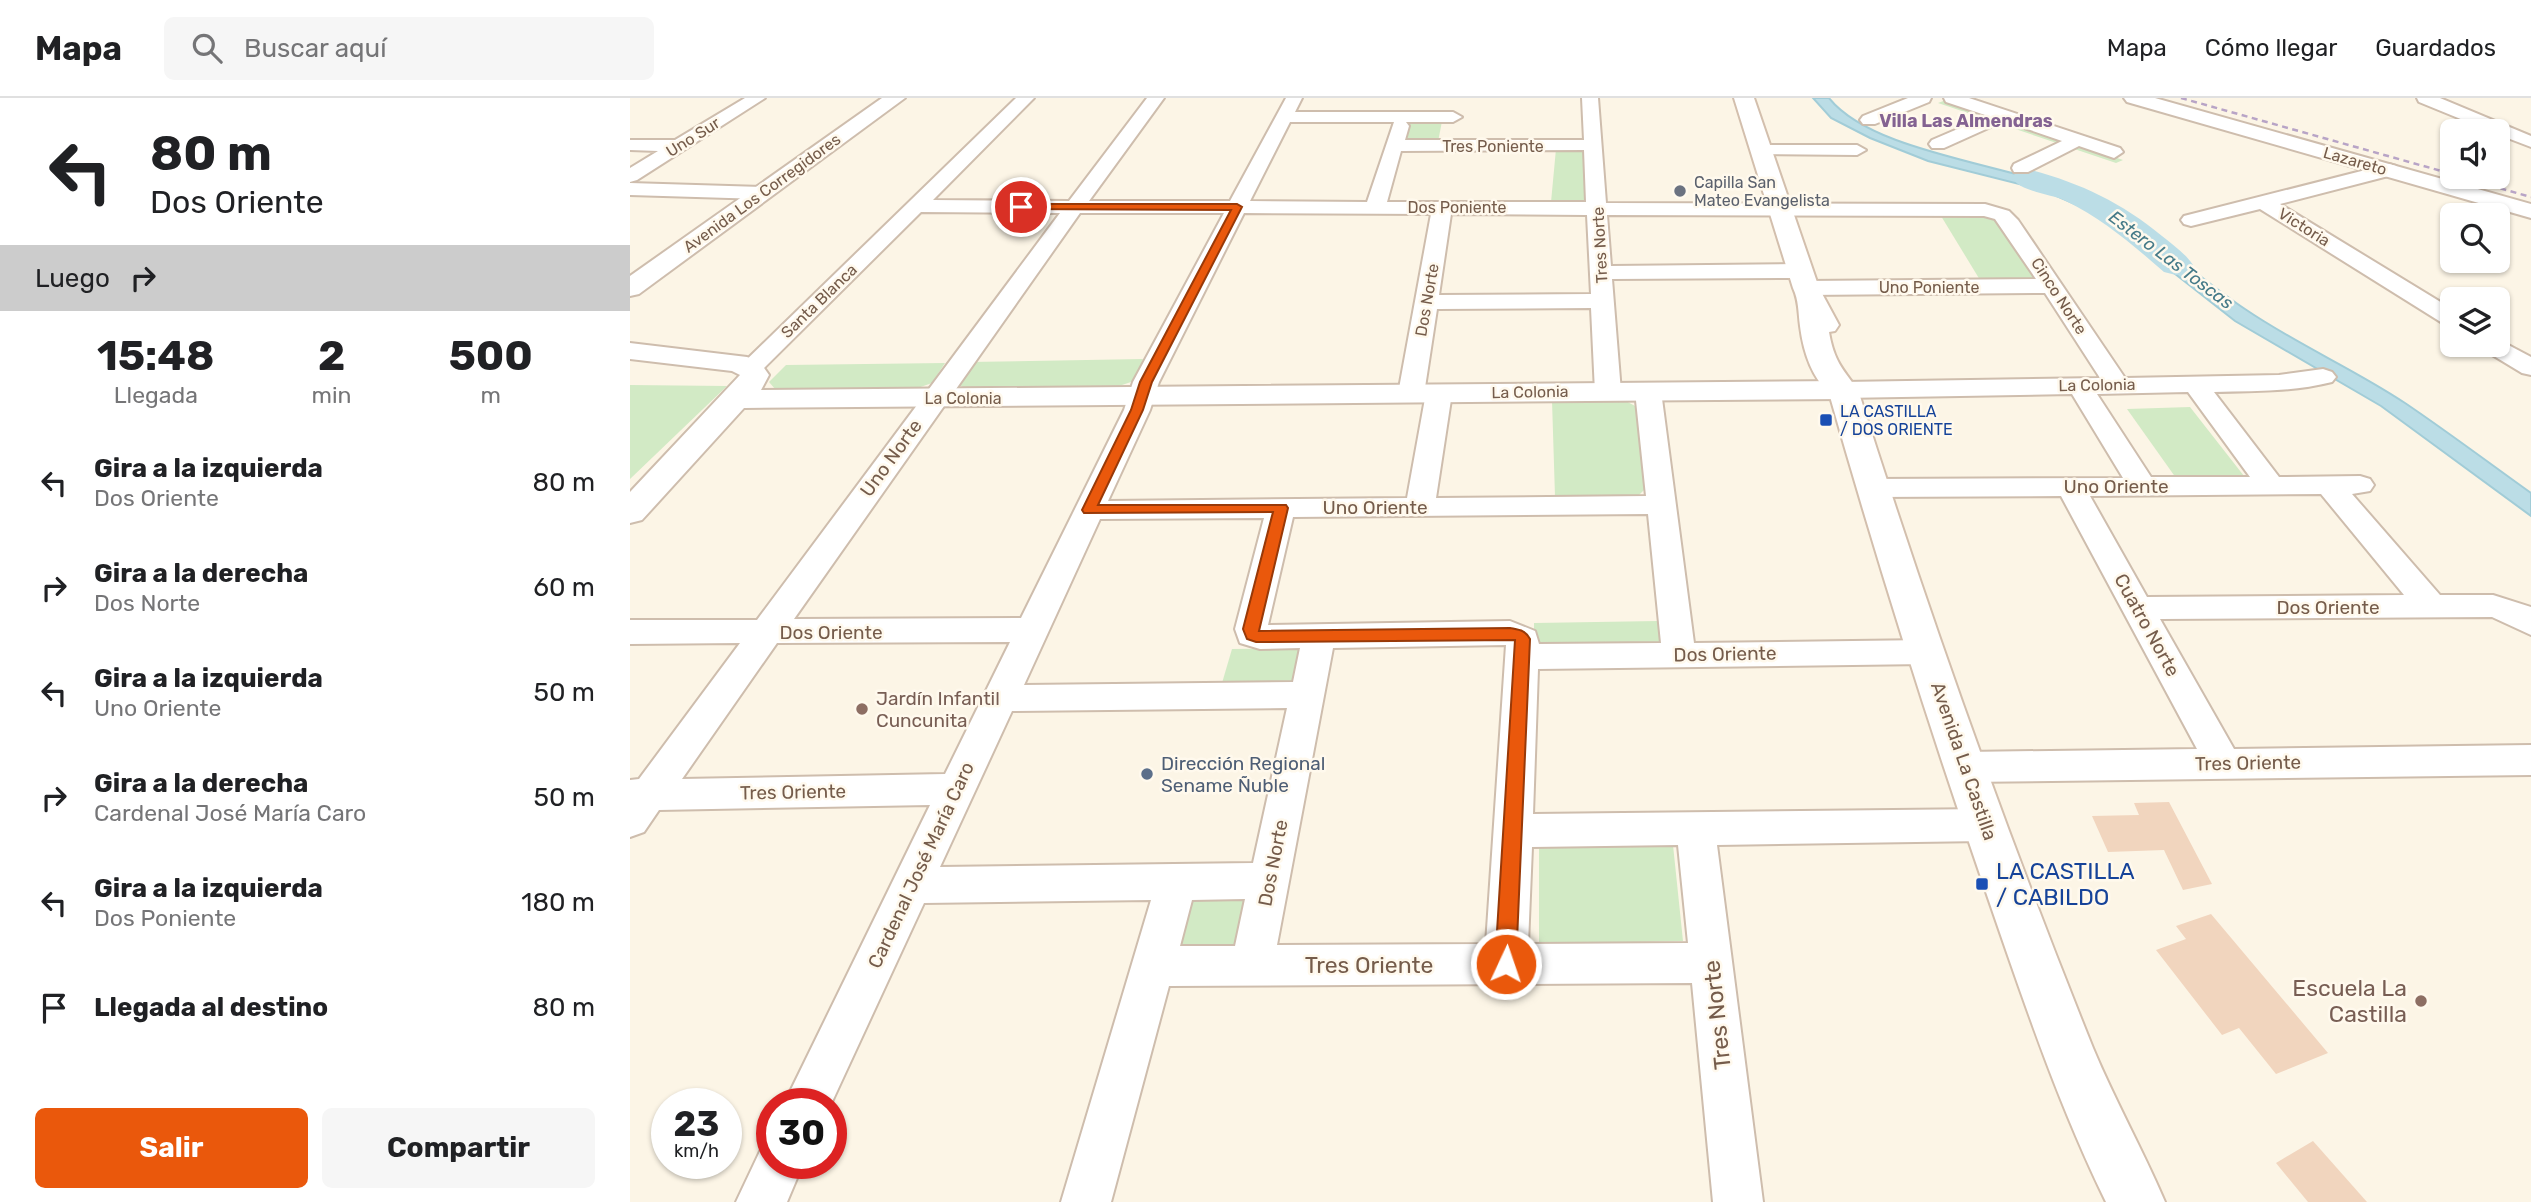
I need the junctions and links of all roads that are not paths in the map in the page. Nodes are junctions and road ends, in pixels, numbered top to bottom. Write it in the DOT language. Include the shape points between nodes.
graph roads {
  1 [pos="757,98"];
  2 [pos="895,98"];
  3 [pos="1026,98"];
  4 [pos="1156,98"];
  5 [pos="1457,98"];
  6 [pos="1590,98"];
  7 [pos="1744,98"];
  8 [pos="1923,98"];
  9 [pos="1952,98"];
  10 [pos="2134,98"];
  11 [pos="2145,98"];
  12 [pos="2424,98"];
  13 [pos="1289,107"];
  14 [pos="2180,110"];
  15 [pos="2004,116"];
  16 [pos="1402,117"];
  17 [pos="1453,117"];
  18 [pos="1869,120"];
  19 [pos="2078,140"];
  20 [pos="2531,142"];
  21 [pos="1938,144"];
  22 [pos="630,145"];
  23 [pos="1593,145"];
  24 [pos="679,146"];
  25 [pos="1394,146"];
  26 [pos="1447,146"];
  27 [pos="1762,150"];
  28 [pos="1857,150"];
  29 [pos="2114,152"];
  30 [pos="2021,168"];
  31 [pos="2389,170"];
  32 [pos="630,176"];
  33 [pos="630,189"];
  34 [pos="762,193"];
  35 [pos="2265,203"];
  36 [pos="915,206"];
  37 [pos="1074,207"];
  38 [pos="1237,207"];
  39 [pos="1375,207"];
  40 [pos="1442,207"];
  41 [pos="1598,208"];
  42 [pos="1781,209"];
  43 [pos="2531,211"];
  44 [pos="1997,212"];
  45 [pos="2191,220"];
  46 [pos="1601,273"];
  47 [pos="2052,286"];
  48 [pos="1806,287"];
  49 [pos="630,288"];
  50 [pos="1603,301"];
  51 [pos="1426,302"];
  52 [pos="2440,312"];
  53 [pos="630,351"];
  54 [pos="2510,355"];
  55 [pos="750,368"];
  56 [pos="2531,368"];
  57 [pos="2323,377"];
  58 [pos="2194,383"];
  59 [pos="2116,384"];
  60 [pos="2079,385"];
  61 [pos="1843,390"];
  62 [pos="1648,391"];
  63 [pos="1608,392"];
  64 [pos="1425,393"];
  65 [pos="1141,396"];
  66 [pos="935,398"];
  67 [pos="736,399"];
  68 [pos="2271,485"];
  69 [pos="2329,485"];
  70 [pos="2360,485"];
  71 [pos="2142,486"];
  72 [pos="2071,487"];
  73 [pos="1872,488"];
  74 [pos="1661,505"];
  75 [pos="1420,507"];
  76 [pos="1282,508"];
  77 [pos="1089,510"];
  78 [pos="630,512"];
  79 [pos="2431,606"];
  80 [pos="2138,608"];
  81 [pos="2524,618"];
  82 [pos="1032,630"];
  83 [pos="630,632"];
  84 [pos="766,632"];
  85 [pos="1319,636"];
  86 [pos="1521,646"];
  87 [pos="1927,652"];
  88 [pos="1679,655"];
  89 [pos="1307,695"];
  90 [pos="1000,698"];
  91 [pos="2531,760"];
  92 [pos="2223,763"];
  93 [pos="1965,767"];
  94 [pos="957,789"];
  95 [pos="636,803"];
  96 [pos="1985,825"];
  97 [pos="1696,828"];
  98 [pos="1513,831"];
  99 [pos="1269,881"];
  100 [pos="1177,882"];
  101 [pos="911,885"];
  102 [pos="1712,963"];
  103 [pos="1506,964"];
  104 [pos="1153,966"];
  105 [pos="1252,966"];
  106 [pos="815,1088"];
  107 [pos="772,1179"];
  108 [pos="761,1202"];
  109 [pos="1086,1202"];
  110 [pos="1738,1202"];
  111 [pos="2136,1202"];
  1 -- 24 [label="street, Uno Sur"];
  2 -- 34 [label="street, Avenida Los Corregidores"];
  3 -- 36 [label="street, Santa Blanca"];
  4 -- 37 [label="street, Uno Norte"];
  5 -- 17 [label="street"];
  6 -- 23 [label="street, Tres Norte"];
  7 -- 27 [label="street, Avenida La Castilla"];
  8 -- 18 [label="street"];
  9 -- 15 [label="street"];
  10 -- 14 [label="street, Lazareto"];
  11 -- 14 [label="street, Lazareto"];
  12 -- 20 [label="street"];
  13 -- 16 [label="street"];
  13 -- 38 [label="street, Cardenal José María Caro"];
  14 -- 31 [label="street, Lazareto"];
  15 -- 19 [label="street"];
  15 -- 21 [label="street"];
  16 -- 17 [label="street"];
  16 -- 25 [label="street"];
  17 -- 26 [label="street"];
  19 -- 29 [label="street"];
  19 -- 30 [label="street"];
  22 -- 24 [label="street"];
  23 -- 26 [label="street, Tres Poniente"];
  23 -- 41 [label="street, Tres Norte"];
  24 -- 32 [label="street, Uno Sur"];
  25 -- 26 [label="street, Tres Poniente"];
  25 -- 39 [label="street"];
  27 -- 28 [label="street"];
  27 -- 42 [label="street, Avenida La Castilla"];
  31 -- 35 [label="street, Victoria"];
  31 -- 43 [label="street, Lazareto"];
  33 -- 34 [label="street"];
  34 -- 49 [label="street, Avenida Los Corregidores"];
  35 -- 45 [label="street"];
  35 -- 52 [label="street, Victoria"];
  36 -- 37 [label="street, Dos Poniente"];
  36 -- 55 [label="street, Santa Blanca"];
  37 -- 38 [label="street, Dos Poniente"];
  37 -- 66 [label="street, Uno Norte"];
  38 -- 39 [label="street, Dos Poniente"];
  38 -- 65 [label="street, Cardenal José María Caro"];
  39 -- 40 [label="street, Dos Poniente"];
  40 -- 41 [label="street, Dos Poniente"];
  40 -- 51 [label="street, Dos Norte"];
  41 -- 42 [label="street, Dos Poniente"];
  41 -- 46 [label="street, Tres Norte"];
  42 -- 44 [label="street, Dos Poniente"];
  42 -- 48 [label="street, Avenida La Castilla"];
  44 -- 47 [label="street, Cinco Norte" via="2008,220"];
  46 -- 48 [label="street, Uno Poniente"];
  46 -- 50 [label="street, Tres Norte"];
  47 -- 48 [label="street, Uno Poniente"];
  47 -- 59 [label="street, Cinco Norte"];
  48 -- 61 [label="street, Avenida La Castilla" via="1828,373"];
  50 -- 51 [label="street"];
  50 -- 63 [label="street, Tres Norte"];
  51 -- 64 [label="street, Dos Norte"];
  53 -- 55 [label="street"];
  54 -- 56 [label="street"];
  55 -- 67 [label="street, Santa Blanca" via="755,375 752,382"];
  57 -- 58 [label="street, La Colonia" via="2279,383"];
  58 -- 59 [label="street, La Colonia"];
  58 -- 68 [label="street"];
  59 -- 60 [label="street, La Colonia"];
  60 -- 61 [label="street, La Colonia"];
  60 -- 71 [label="street"];
  61 -- 62 [label="street, La Colonia"];
  61 -- 73 [label="street, Avenida La Castilla"];
  62 -- 63 [label="street, La Colonia"];
  62 -- 74 [label="street"];
  63 -- 64 [label="street, La Colonia"];
  64 -- 65 [label="street, La Colonia"];
  64 -- 75 [label="street, Dos Norte"];
  65 -- 66 [label="street, La Colonia"];
  65 -- 77 [label="street, Cardenal José María Caro"];
  66 -- 67 [label="street, La Colonia"];
  66 -- 84 [label="street, Uno Norte"];
  67 -- 78 [label="street, Santa Blanca"];
  68 -- 69 [label="street, Uno Oriente"];
  68 -- 71 [label="street, Uno Oriente"];
  69 -- 70 [label="street, Uno Oriente"];
  69 -- 79 [label="street"];
  71 -- 72 [label="street, Uno Oriente"];
  72 -- 73 [label="street, Uno Oriente"];
  72 -- 80 [label="street, Cuatro Norte"];
  73 -- 87 [label="street, Avenida La Castilla"];
  74 -- 75 [label="street, Uno Oriente"];
  74 -- 88 [label="street"];
  75 -- 76 [label="street, Uno Oriente"];
  76 -- 77 [label="street, Uno Oriente"];
  76 -- 85 [label="street, Dos Oriente" via="1252,635"];
  77 -- 82 [label="street, Cardenal José María Caro"];
  79 -- 80 [label="street, Dos Oriente"];
  79 -- 81 [label="street, Dos Oriente" via="2493,606"];
  80 -- 92 [label="street, Cuatro Norte"];
  82 -- 84 [label="street, Dos Oriente"];
  82 -- 90 [label="street, Cardenal José María Caro"];
  83 -- 84 [label="street, Dos Oriente"];
  84 -- 95 [label="street, Uno Norte"];
  85 -- 86 [label="street, Dos Oriente"];
  85 -- 89 [label="street, Dos Norte"];
  86 -- 88 [label="street, Dos Oriente"];
  86 -- 98 [label="street"];
  87 -- 88 [label="street, Dos Oriente"];
  87 -- 93 [label="street, Avenida La Castilla"];
  89 -- 90 [label="street"];
  89 -- 99 [label="street, Dos Norte"];
  90 -- 94 [label="street, Cardenal José María Caro"];
  91 -- 92 [label="street, Tres Oriente"];
  92 -- 93 [label="street, Tres Oriente"];
  93 -- 96 [label="street, Avenida La Castilla"];
  94 -- 95 [label="street, Tres Oriente"];
  94 -- 101 [label="street, Cardenal José María Caro"];
  96 -- 97 [label="street"];
  96 -- 111 [label="street, Avenida La Castilla" via="2083,1088"];
  97 -- 98 [label="street"];
  97 -- 102 [label="street, Tres Norte"];
  98 -- 103 [label="street"];
  99 -- 100 [label="street"];
  99 -- 105 [label="street, Dos Norte"];
  100 -- 101 [label="street"];
  100 -- 104 [label="street"];
  101 -- 106 [label="street, Cardenal José María Caro"];
  102 -- 103 [label="street, Tres Oriente"];
  102 -- 110 [label="street, Tres Norte"];
  103 -- 105 [label="street, Tres Oriente"];
  104 -- 105 [label="street, Tres Oriente"];
  104 -- 109 [label="street"];
  107 -- 108 [label="street"];
}
